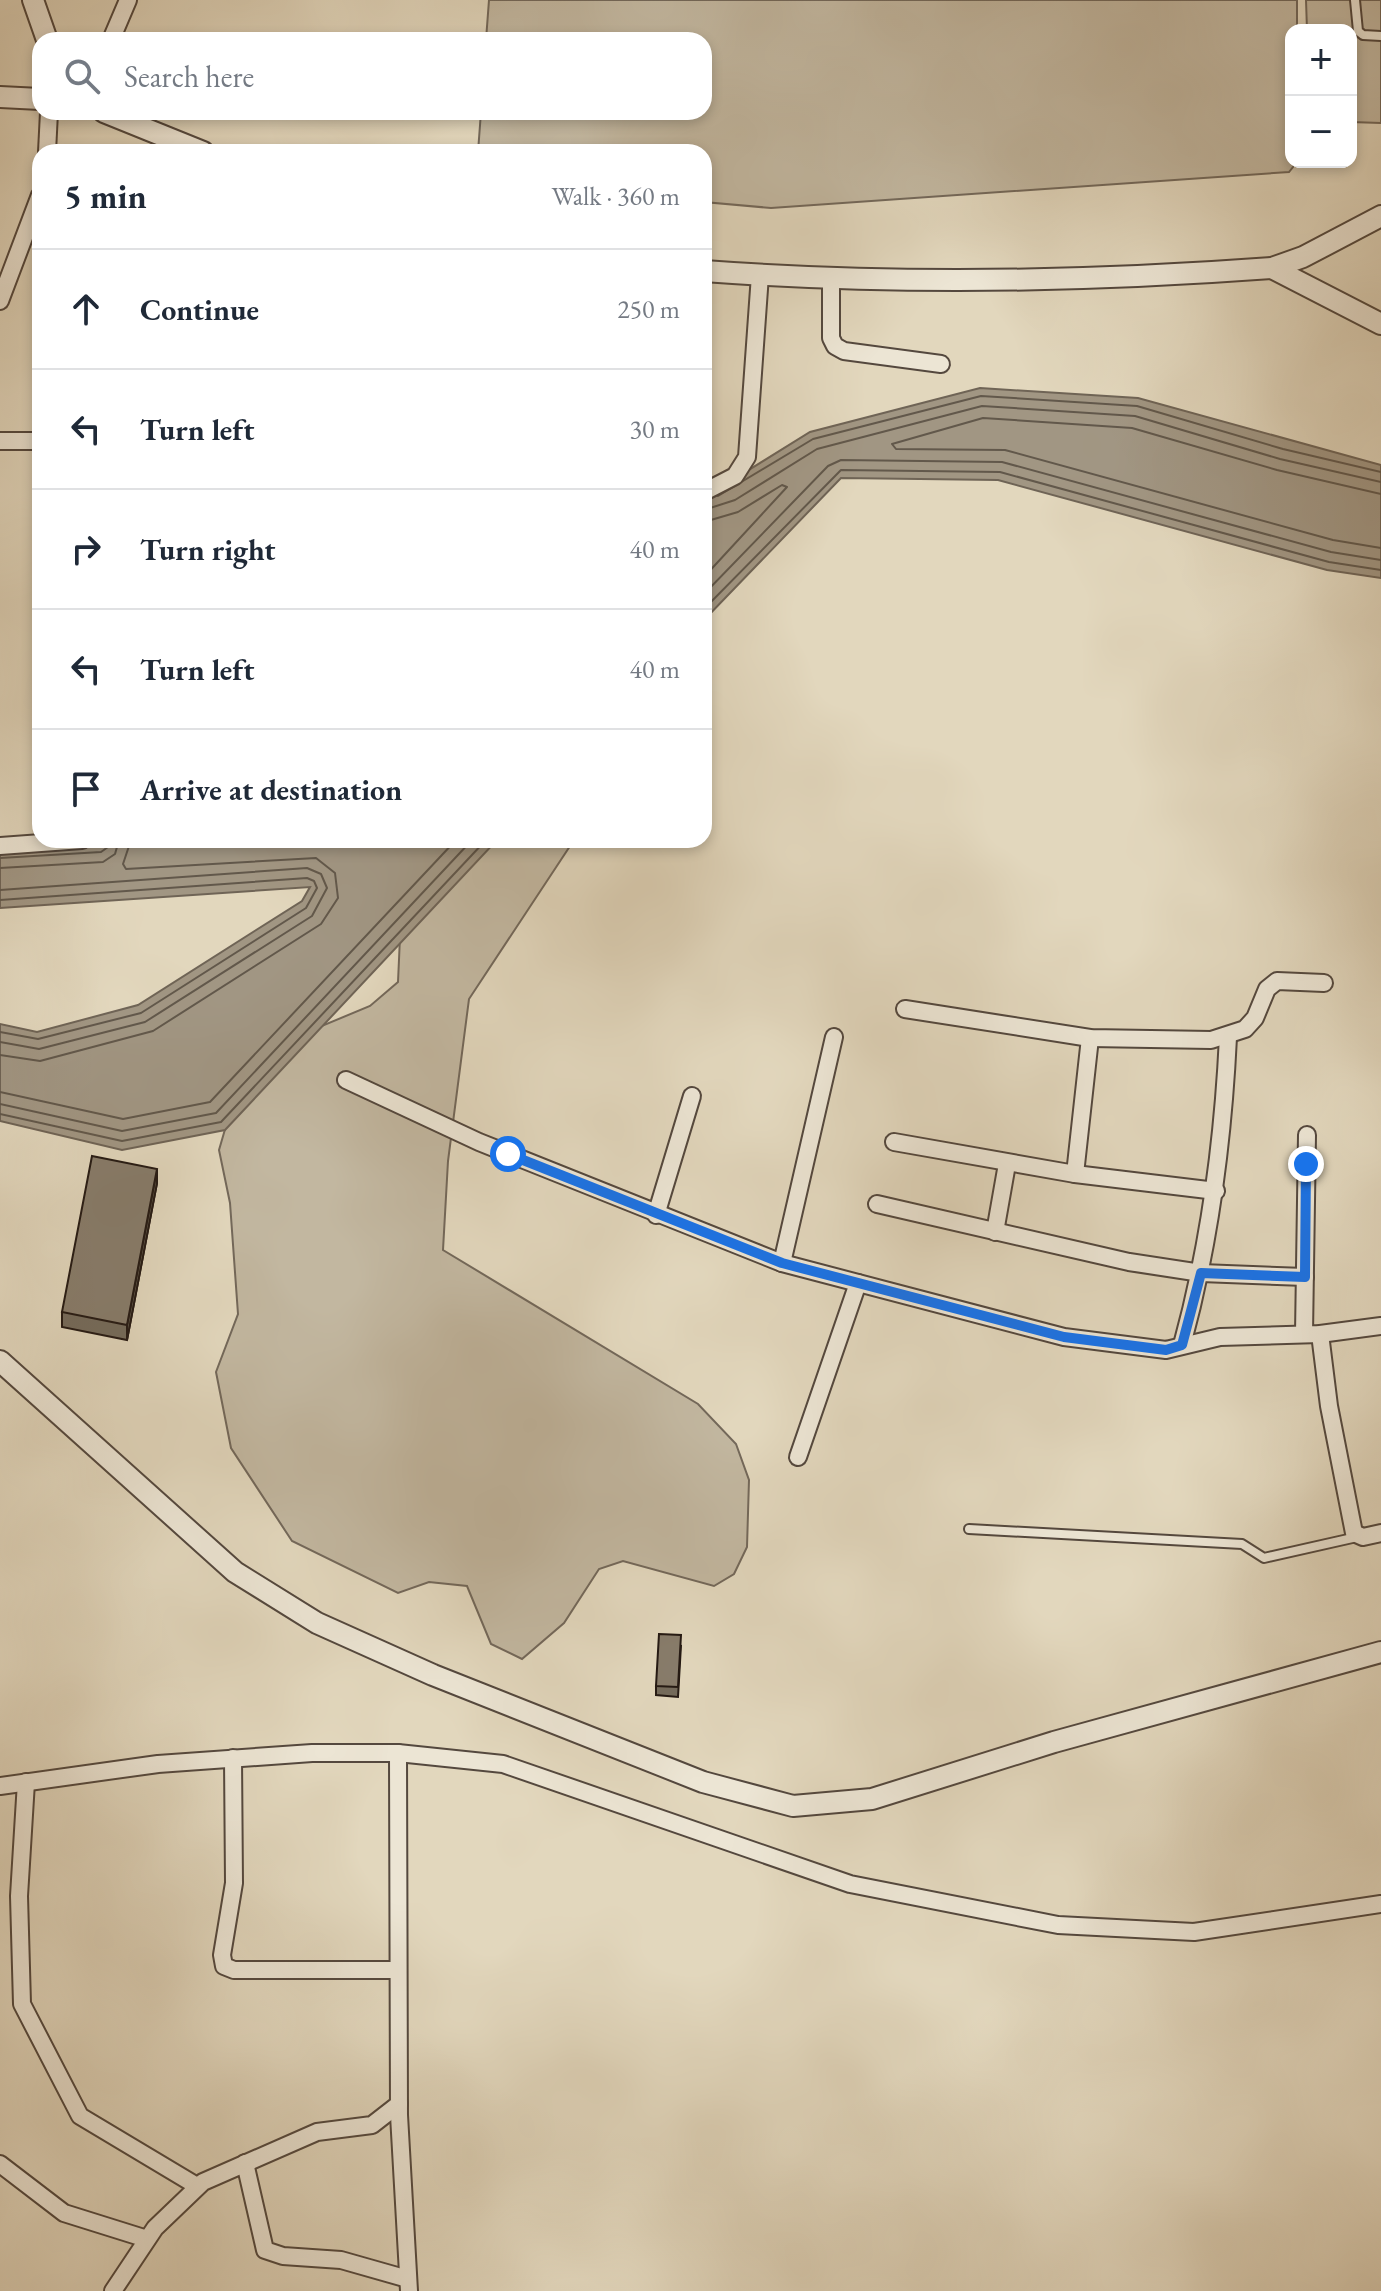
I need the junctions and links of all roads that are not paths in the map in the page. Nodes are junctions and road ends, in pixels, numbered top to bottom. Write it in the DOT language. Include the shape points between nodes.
graph roads {
  1 [pos="33,0"];
  2 [pos="128,0"];
  3 [pos="1355,0"];
  4 [pos="44,32"];
  5 [pos="114,32"];
  6 [pos="1381,36"];
  7 [pos="0,97"];
  8 [pos="32,99"];
  9 [pos="49,120"];
  10 [pos="124,120"];
  11 [pos="47,144"];
  12 [pos="183,144"];
  13 [pos="32,216"];
  14 [pos="1381,216"];
  15 [pos="1272,268"];
  16 [pos="712,272"];
  17 [pos="760,275"];
  18 [pos="831,279"];
  19 [pos="0,301"];
  20 [pos="1381,324"];
  21 [pos="941,364"];
  22 [pos="0,441"];
  23 [pos="32,441"];
  24 [pos="712,488"];
  25 [pos="32,844"];
  26 [pos="0,846"];
  27 [pos="1324,983"];
  28 [pos="905,1009"];
  29 [pos="834,1037"];
  30 [pos="1228,1037"];
  31 [pos="1090,1038"];
  32 [pos="346,1080"];
  33 [pos="692,1096"];
  34 [pos="1307,1135"];
  35 [pos="894,1142"];
  36 [pos="1007,1164"];
  37 [pos="1075,1174"];
  38 [pos="1216,1191"];
  39 [pos="877,1204"];
  40 [pos="656,1215"];
  41 [pos="995,1232"];
  42 [pos="782,1263"];
  43 [pos="1201,1273"];
  44 [pos="1305,1277"];
  45 [pos="858,1283"];
  46 [pos="1381,1326"];
  47 [pos="1312,1334"];
  48 [pos="1182,1345"];
  49 [pos="0,1361"];
  50 [pos="798,1457"];
  51 [pos="969,1529"];
  52 [pos="1381,1533"];
  53 [pos="1357,1537"];
  54 [pos="1381,1652"];
  55 [pos="398,1753"];
  56 [pos="233,1758"];
  57 [pos="26,1782"];
  58 [pos="0,1786"];
  59 [pos="1381,1904"];
  60 [pos="398,1970"];
  61 [pos="399,2104"];
  62 [pos="245,2163"];
  63 [pos="0,2164"];
  64 [pos="197,2186"];
  65 [pos="147,2239"];
  66 [pos="408,2285"];
  67 [pos="113,2291"];
  1 -- 4 [label="street"];
  2 -- 5 [label="street"];
  3 -- 6 [label="lane" via="1358,31"];
  7 -- 8 [label="street"];
  9 -- 11 [label="street"];
  10 -- 12 [label="street"];
  13 -- 19 [label="street"];
  14 -- 15 [label="street"];
  15 -- 18 [label="street" via="1051,280"];
  15 -- 20 [label="street"];
  16 -- 17 [label="street"];
  17 -- 18 [label="street"];
  17 -- 24 [label="street" via="747,457 735,476"];
  18 -- 21 [label="street" via="835,346"];
  22 -- 23 [label="street"];
  25 -- 26 [label="street"];
  27 -- 30 [label="street" via="1277,981 1267,989 1255,1018"];
  28 -- 31 [label="street"];
  29 -- 42 [label="street"];
  30 -- 31 [label="street"];
  30 -- 38 [label="street"];
  31 -- 37 [label="street"];
  32 -- 40 [label="street"];
  33 -- 40 [label="street"];
  34 -- 44 [label="street"];
  35 -- 36 [label="street"];
  36 -- 37 [label="street"];
  36 -- 41 [label="street"];
  37 -- 38 [label="street"];
  38 -- 43 [label="street"];
  39 -- 41 [label="street"];
  40 -- 42 [label="street"];
  41 -- 43 [label="street"];
  42 -- 45 [label="street"];
  43 -- 44 [label="street"];
  43 -- 48 [label="street"];
  44 -- 47 [label="street"];
  45 -- 48 [label="street" via="1064,1337 1152,1350"];
  45 -- 50 [label="street"];
  46 -- 47 [label="street"];
  47 -- 48 [label="street" via="1220,1337"];
  47 -- 53 [label="street"];
  49 -- 54 [label="street" via="235,1572 317,1623 447,1681 703,1782 793,1806 872,1799 1054,1742"];
  51 -- 53 [label="lane" via="1242,1544 1264,1558"];
  52 -- 53 [label="street"];
  55 -- 56 [label="street"];
  55 -- 59 [label="street" via="503,1764 850,1884 1058,1925 1194,1932"];
  55 -- 60 [label="street"];
  56 -- 57 [label="street"];
  56 -- 60 [label="street" via="234,1883 224,1966"];
  57 -- 58 [label="street"];
  57 -- 64 [label="street" via="19,1896 22,2004 80,2116"];
  60 -- 61 [label="street"];
  61 -- 62 [label="street" via="372,2125 317,2132"];
  61 -- 66 [label="street"];
  62 -- 64 [label="street"];
  62 -- 66 [label="street" via="265,2250 341,2260"];
  63 -- 65 [label="street" via="64,2213"];
  64 -- 65 [label="street"];
  65 -- 67 [label="street"];
}
